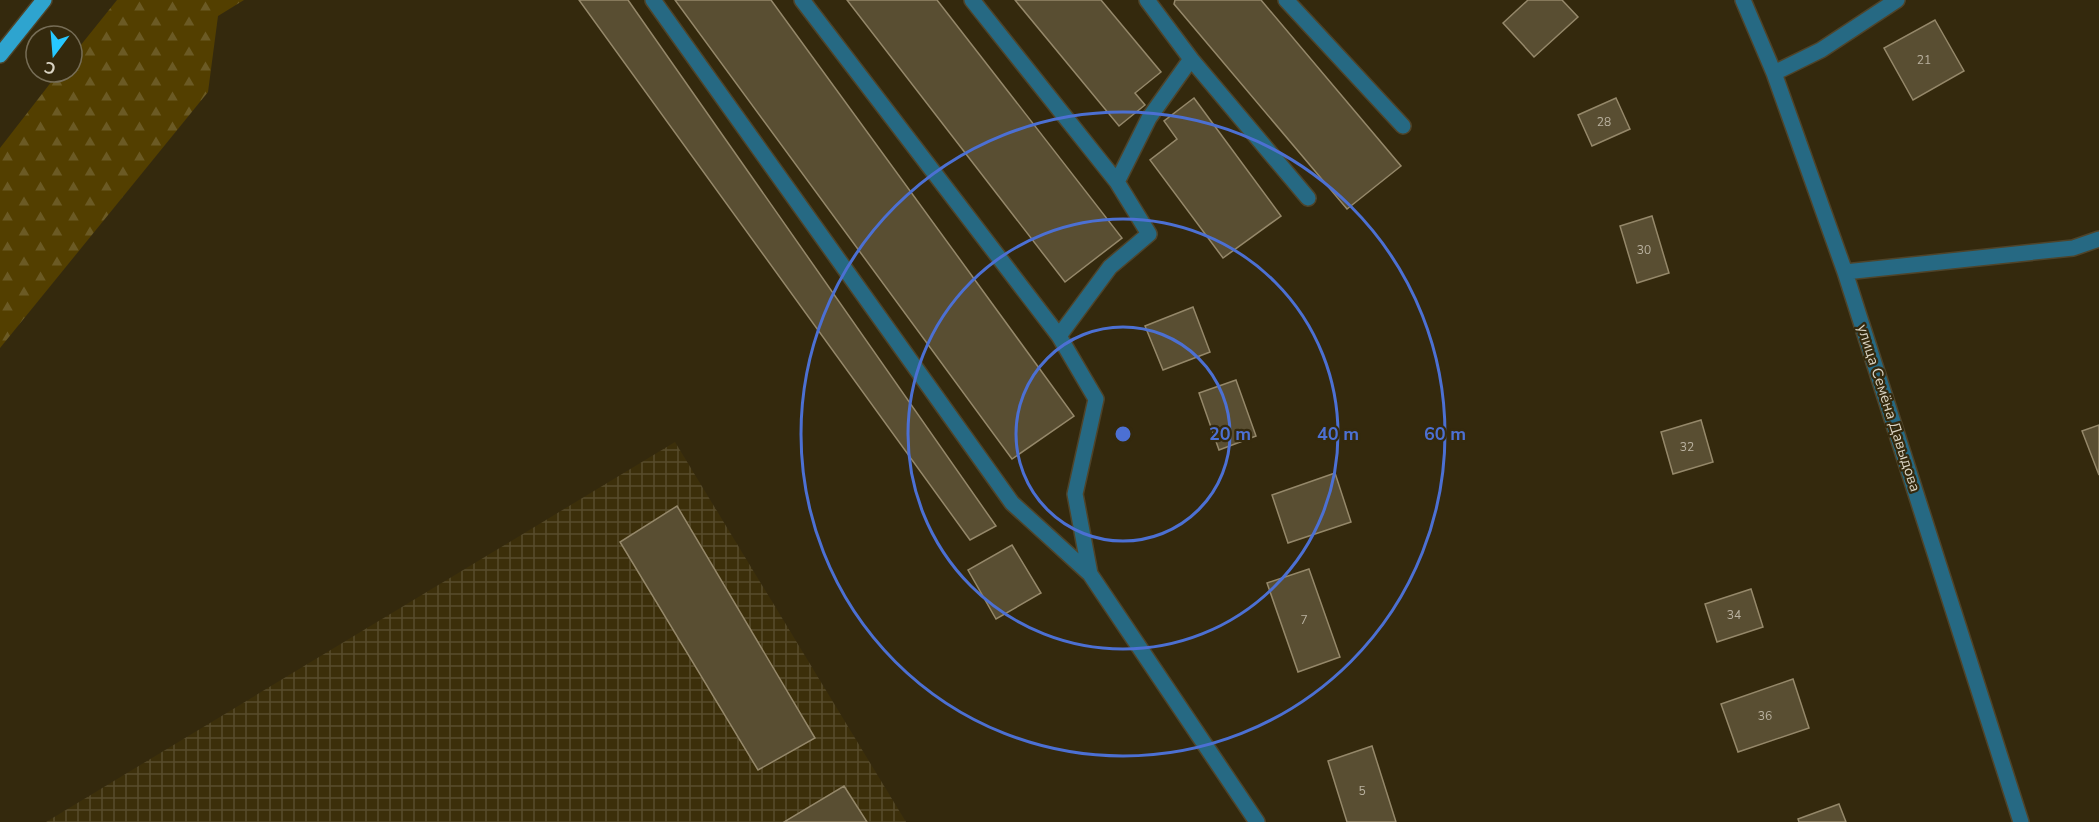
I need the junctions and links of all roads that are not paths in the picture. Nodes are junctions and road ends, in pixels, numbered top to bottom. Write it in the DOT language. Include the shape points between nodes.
graph roads {
  1 [pos="44,0"];
  2 [pos="653,0"];
  3 [pos="802,0"];
  4 [pos="972,0"];
  5 [pos="1147,0"];
  6 [pos="1286,0"];
  7 [pos="1743,0"];
  8 [pos="1897,0"];
  9 [pos="0,55"];
  10 [pos="1191,59"];
  11 [pos="1773,73"];
  12 [pos="1403,126"];
  13 [pos="1117,182"];
  14 [pos="1308,198"];
  15 [pos="2099,239"];
  16 [pos="1845,272"];
  17 [pos="1059,336"];
  18 [pos="1090,574"];
  19 [pos="1257,822"];
  20 [pos="2021,822"];
  1 -- 9 [label="main road"];
  2 -- 18 [label="street" via="1012,503"];
  3 -- 17 [label="street"];
  4 -- 13 [label="street"];
  5 -- 10 [label="street"];
  6 -- 12 [label="street"];
  7 -- 11 [label="street, улица Семёна Давыдова"];
  8 -- 11 [label="street" via="1821,51"];
  10 -- 13 [label="street" via="1149,118"];
  10 -- 14 [label="street"];
  11 -- 16 [label="street, улица Семёна Давыдова"];
  13 -- 17 [label="street" via="1149,234 1110,267"];
  15 -- 16 [label="street" via="2073,248"];
  16 -- 20 [label="street, улица Семёна Давыдова"];
  17 -- 18 [label="street" via="1096,399 1075,494"];
  18 -- 19 [label="street"];
}
